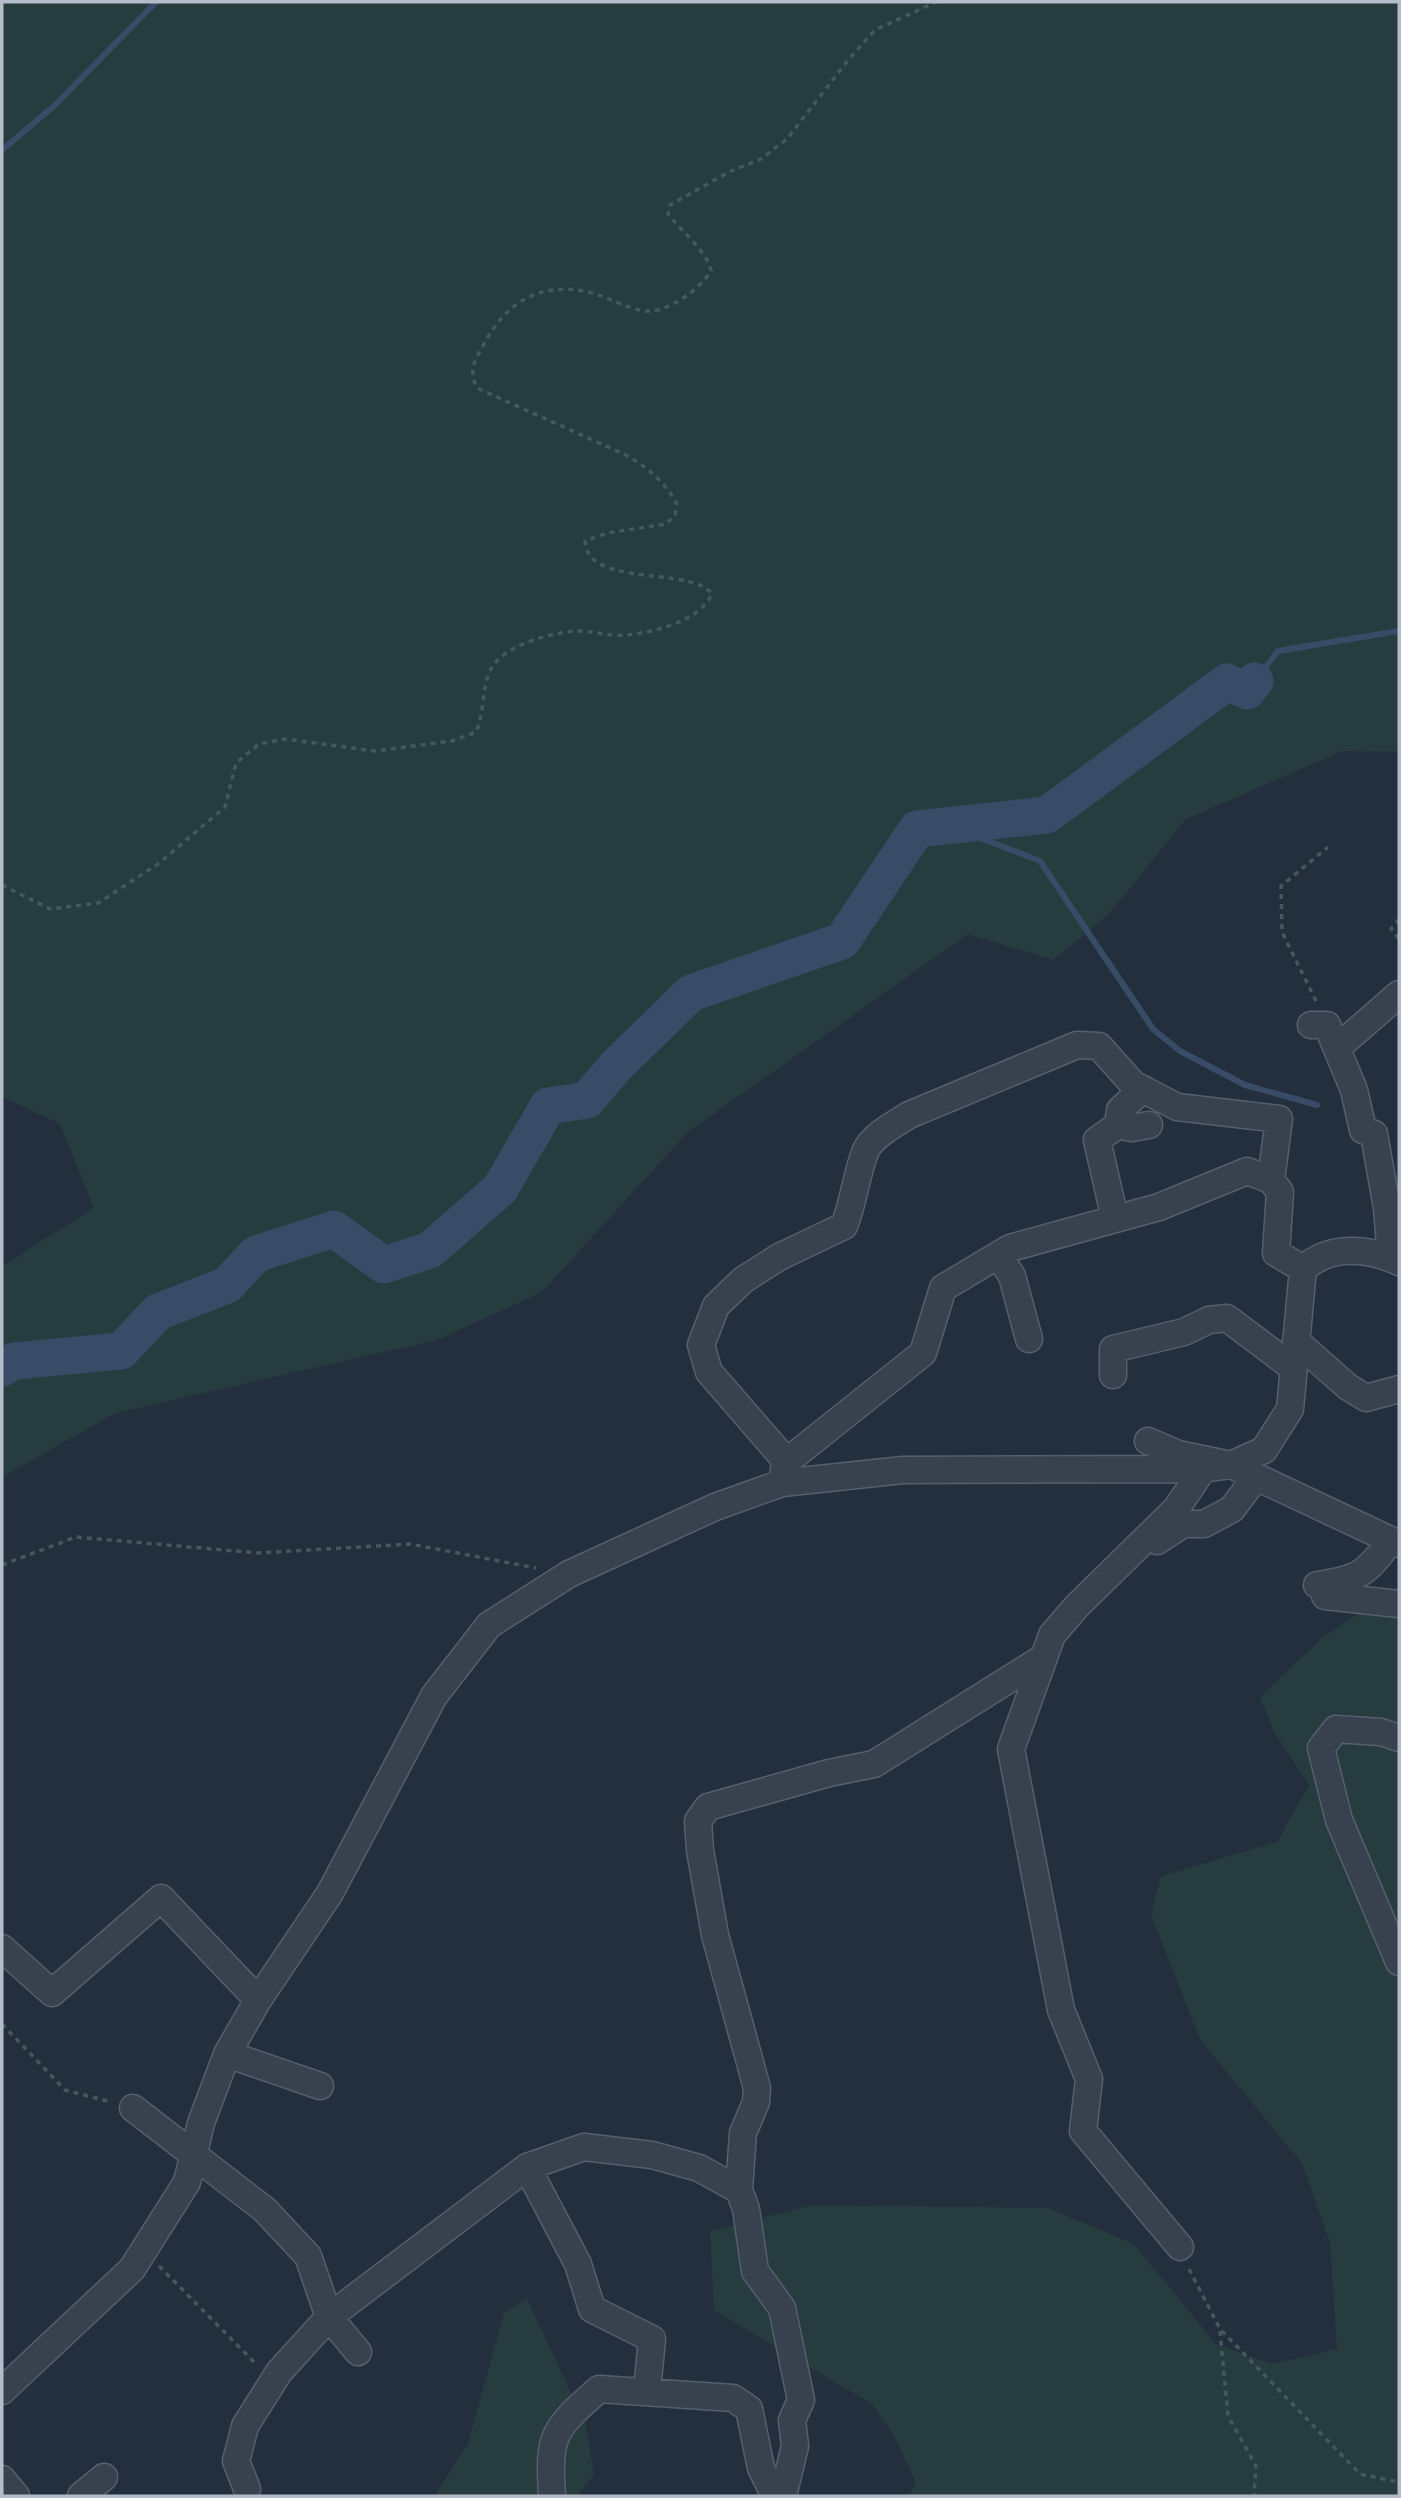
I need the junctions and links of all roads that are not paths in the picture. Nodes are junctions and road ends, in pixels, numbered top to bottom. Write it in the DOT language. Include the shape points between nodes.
graph roads {
  1 [pos="1399,994"];
  2 [pos="1143,1089"];
  3 [pos="1118,1125"];
  4 [pos="1149,1125"];
  5 [pos="1271,1180"];
  6 [pos="1393,1206"];
  7 [pos="1115,1219"];
  8 [pos="998,1255"];
  9 [pos="1395,1260"];
  10 [pos="1303,1269"];
  11 [pos="1029,1339"];
  12 [pos="1296,1341"];
  13 [pos="1292,1367"];
  14 [pos="1113,1375"];
  15 [pos="1399,1389"];
  16 [pos="1148,1441"];
  17 [pos="1231,1465"];
  18 [pos="1203,1469"];
  19 [pos="784,1473"];
  20 [pos="1256,1477"];
  21 [pos="1395,1542"];
  22 [pos="1131,1557"];
  23 [pos="1399,1604"];
  24 [pos="1043,1658"];
  25 [pos="1399,1738"];
  26 [pos="2,1948"];
  27 [pos="1399,1962"];
  28 [pos="258,2000"];
  29 [pos="227,2054"];
  30 [pos="320,2086"];
  31 [pos="133,2108"];
  32 [pos="194,2154"];
  33 [pos="527,2167"];
  34 [pos="739,2190"];
  35 [pos="1180,2247"];
  36 [pos="329,2317"];
  37 [pos="358,2352"];
  38 [pos="6,2379"];
  39 [pos="647,2390"];
  40 [pos="104,2477"];
  41 [pos="2,2479"];
  42 [pos="247,2488"];
  43 [pos="16,2496"];
  44 [pos="81,2496"];
  45 [pos="553,2496"];
  46 [pos="775,2496"];
  47 [pos="783,2496"];
  1 -- 6 [label="street" via="1325,1033 1354,1090 1363,1130 1374,1134"];
  2 -- 3 [label="street" via="1121,1110"];
  2 -- 5 [label="street" via="1177,1107 1279,1119"];
  2 -- 19 [label="street" via="1099,1046 1077,1045 909,1115 867,1149 844,1226 779,1257 743,1280 716,1306 701,1345 709,1372 747,1413"];
  3 -- 4 [label="street"];
  3 -- 7 [label="street" via="1097,1140"];
  5 -- 7 [label="street" via="1247,1171"];
  5 -- 10 [label="street" via="1280,1192 1276,1253"];
  6 -- 9 [label="street"];
  7 -- 8 [label="street"];
  8 -- 11 [label="street" via="1012,1276"];
  8 -- 19 [label="street" via="943,1288 923,1353"];
  9 -- 10 [label="street" via="1352,1248 1311,1261"];
  10 -- 12 [label="street"];
  12 -- 13 [label="street"];
  12 -- 15 [label="street" via="1366,1398"];
  13 -- 14 [label="street" via="1227,1318 1113,1349"];
  13 -- 17 [label="street" via="1290,1409 1264,1450"];
  16 -- 17 [label="street" via="1178,1454"];
  17 -- 18 [label="street"];
  17 -- 20 [label="street"];
  18 -- 19 [label="street"];
  18 -- 22 [label="street" via="1176,1509"];
  19 -- 28 [label="street" via="569,1574 489,1625 434,1696 330,1894"];
  20 -- 21 [label="street"];
  20 -- 22 [label="street" via="1232,1509 1204,1524 1183,1524"];
  21 -- 23 [label="street" via="1370,1569 1321,1591"];
  22 -- 24 [label="street" via="1076,1606 1052,1635"];
  24 -- 34 [label="street" via="874,1764 708,1807 698,1821 715,1935 757,2088 743,2133"];
  24 -- 35 [label="street" via="1011,1749 1061,2010 1089,2079 1083,2131"];
  25 -- 27 [label="street" via="1336,1729 1321,1748 1339,1820"];
  26 -- 28 [label="street" via="52,1993 161,1898"];
  28 -- 29 [label="street"];
  29 -- 30 [label="street"];
  29 -- 32 [label="street"];
  31 -- 32 [label="street"];
  32 -- 36 [label="street" via="265,2210 308,2256"];
  32 -- 38 [label="street" via="187,2182 132,2269"];
  33 -- 34 [label="street" via="584,2147 652,2155 699,2168"];
  33 -- 36 [label="street"];
  33 -- 39 [label="street" via="578,2264 592,2309 652,2339"];
  34 -- 47 [label="street" via="755,2271 782,2308 801,2400 792,2420 795,2446"];
  36 -- 37 [label="street"];
  36 -- 42 [label="street" via="273,2381 245,2426 236,2460"];
  39 -- 45 [label="street" via="599,2389 562,2422 550,2455"];
  39 -- 46 [label="street" via="733,2398 749,2409 761,2468"];
  40 -- 44 [label="street"];
  41 -- 43 [label="street"];
}
